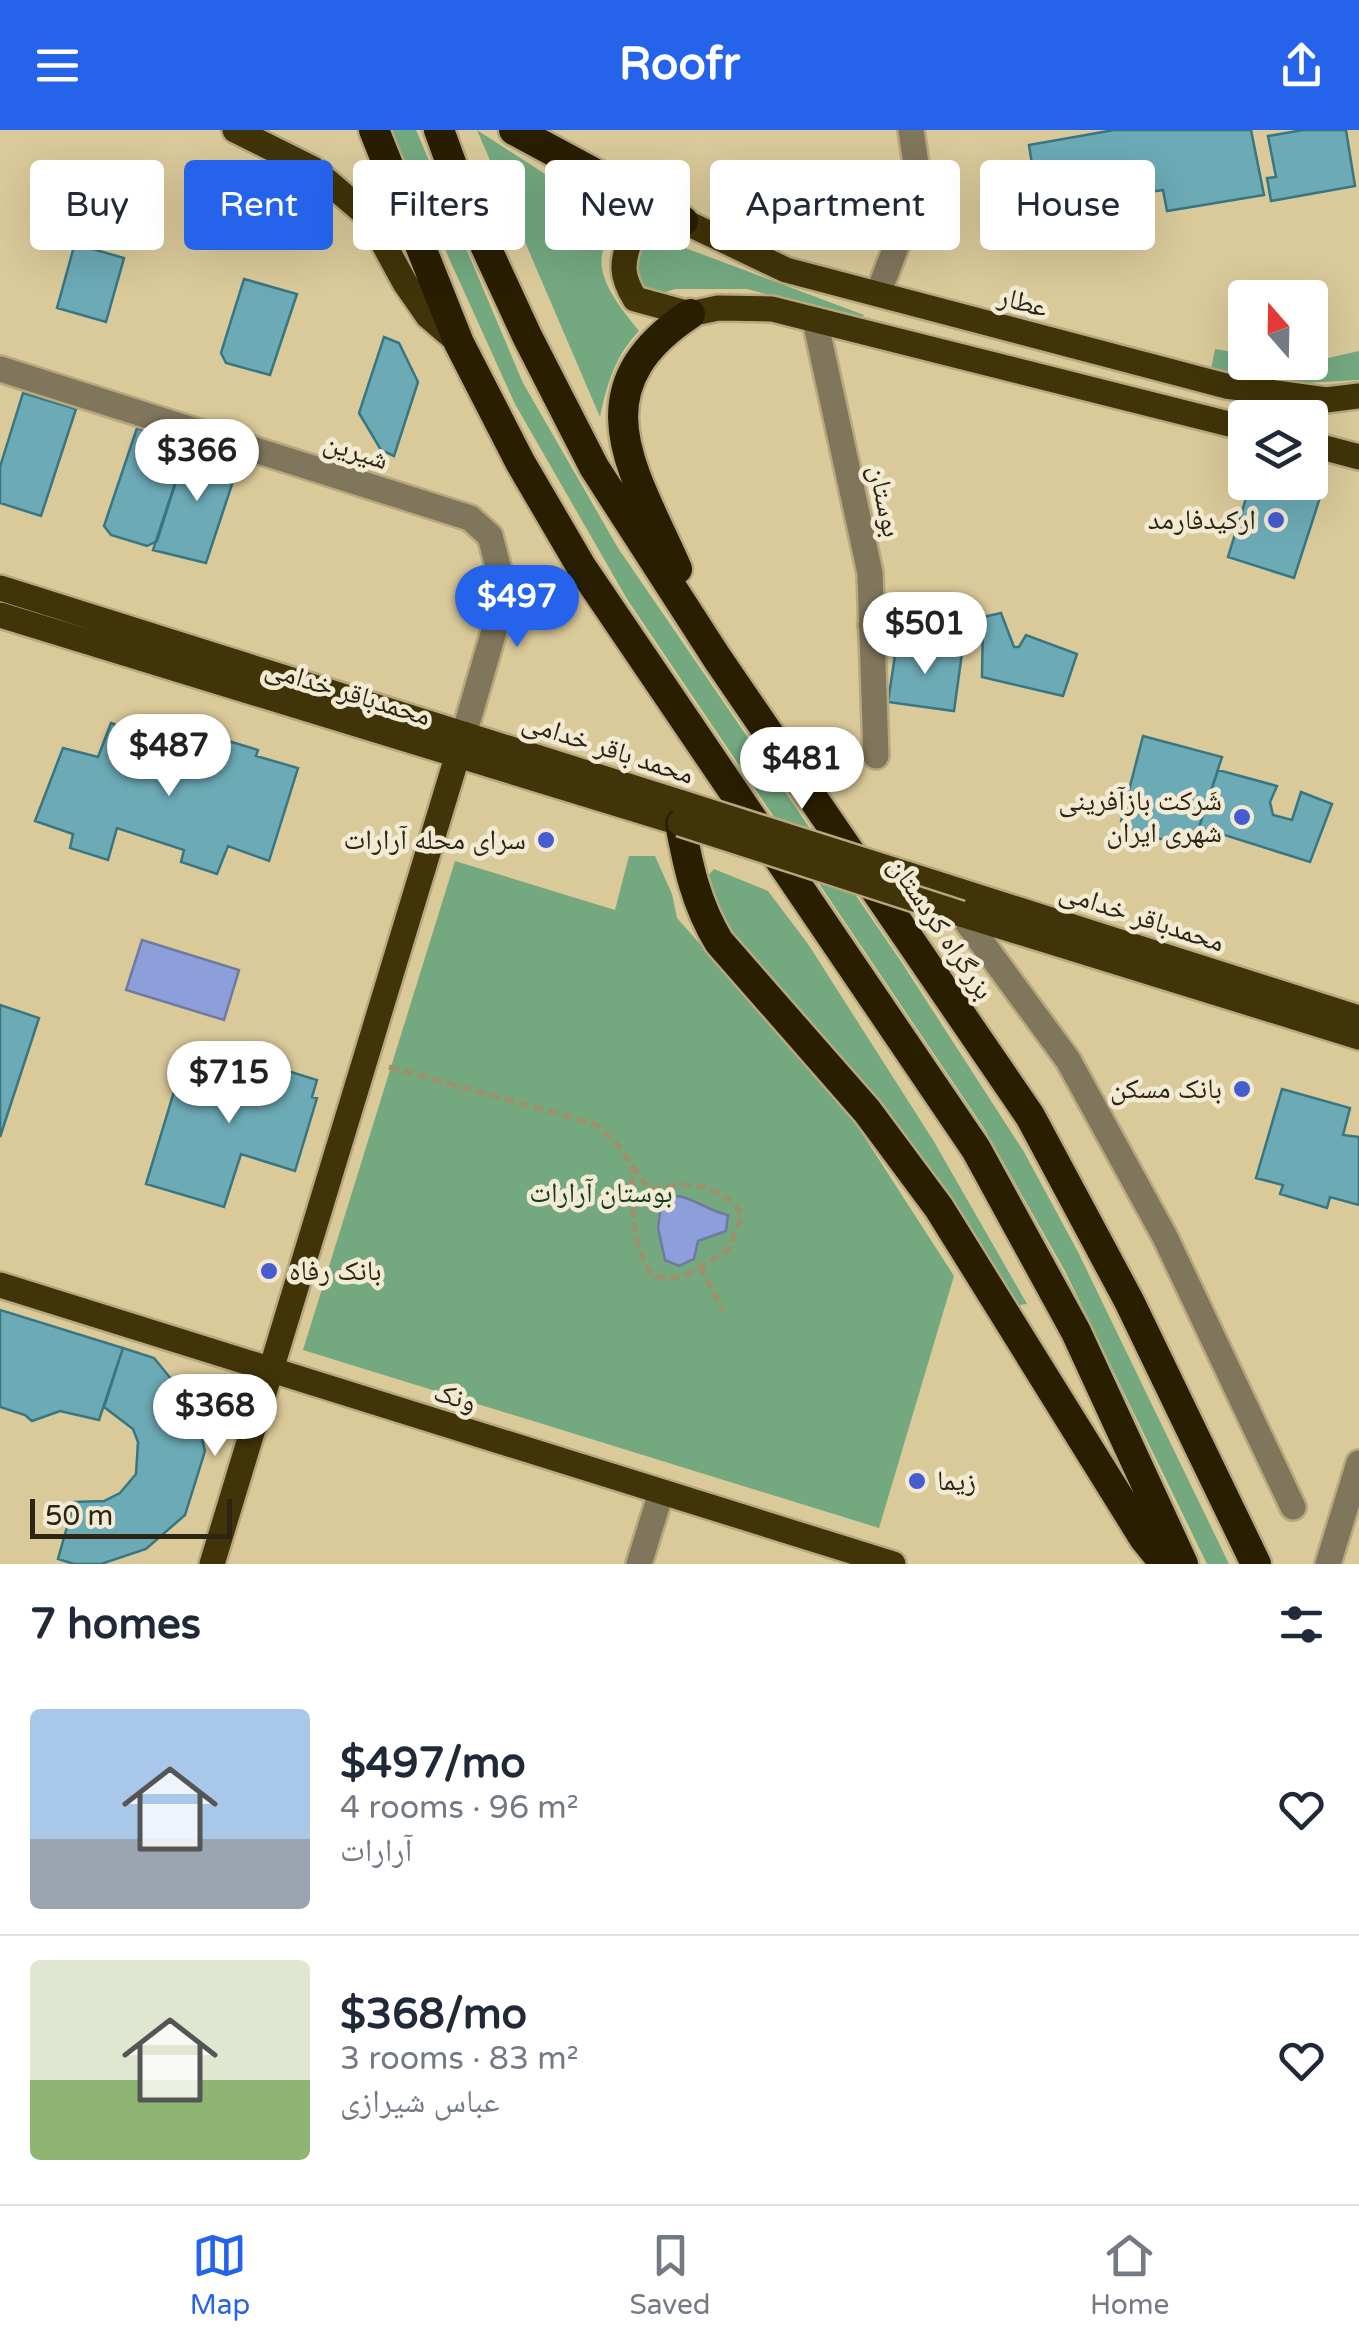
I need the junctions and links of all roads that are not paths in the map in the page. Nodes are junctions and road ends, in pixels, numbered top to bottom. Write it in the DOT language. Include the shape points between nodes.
graph roads {
  1 [pos="235,130"];
  2 [pos="374,130"];
  3 [pos="439,130"];
  4 [pos="514,130"];
  5 [pos="911,130"];
  6 [pos="570,160"];
  7 [pos="690,224"];
  8 [pos="626,250"];
  9 [pos="878,294"];
  10 [pos="690,314"];
  11 [pos="815,320"];
  12 [pos="460,343"];
  13 [pos="0,369"];
  14 [pos="1359,396"];
  15 [pos="1228,424"];
  16 [pos="1328,449"];
  17 [pos="1359,457"];
  18 [pos="0,588"];
  19 [pos="0,615"];
  20 [pos="871,626"];
  21 [pos="970,626"];
  22 [pos="717,658"];
  23 [pos="461,746"];
  24 [pos="876,756"];
  25 [pos="681,813"];
  26 [pos="721,826"];
  27 [pos="906,874"];
  28 [pos="961,914"];
  29 [pos="1359,1018"];
  30 [pos="1359,1037"];
  31 [pos="0,1286"];
  32 [pos="271,1371"];
  33 [pos="1359,1463"];
  34 [pos="660,1493"];
  35 [pos="1293,1507"];
  36 [pos="212,1564"];
  37 [pos="638,1564"];
  38 [pos="893,1564"];
  39 [pos="1165,1564"];
  40 [pos="1183,1564"];
  41 [pos="1256,1564"];
  42 [pos="1328,1564"];
  1 -- 12 [label="main road" via="313,169 370,217 405,284"];
  2 -- 12 [label="highway"];
  3 -- 22 [label="highway, بزرگراه کردستان" via="466,204 594,468"];
  4 -- 6 [label="highway"];
  5 -- 9 [label="street" via="916,164 902,231"];
  7 -- 9 [label="main road, عطار" via="786,270"];
  8 -- 10 [label="main road" via="624,281 635,299"];
  9 -- 14 [label="main road, عطار" via="1226,386 1326,400"];
  10 -- 11 [label="main road" via="748,306"];
  10 -- 22 [label="highway" via="640,361 628,383 622,425 624,450"];
  11 -- 15 [label="main road"];
  11 -- 20 [label="street, بوستان" via="870,573"];
  12 -- 40 [label="highway" via="582,568 976,1149 1076,1332"];
  13 -- 23 [label="street, شیرین" via="470,518 490,536 505,593"];
  16 -- 17 [label="main road"];
  18 -- 23 [label="main road, محمدباقر خدامی"];
  19 -- 23 [label="main road, محمدباقر خدامی"];
  20 -- 21 [label="street"];
  20 -- 24 [label="street, بوستان"];
  22 -- 41 [label="highway, بزرگراه کردستان" via="1030,1116 1129,1301"];
  23 -- 25 [label="main road, محمدباقر خدامی"];
  23 -- 32 [label="main road"];
  25 -- 26 [label="main road, محمد باقر خدامی, bridge"];
  25 -- 39 [label="highway" via="689,874 718,942 867,1110 939,1208"];
  26 -- 27 [label="main road, محمد باقر خدامی, bridge"];
  26 -- 28 [label="main road, محمد باقر خدامی, bridge"];
  27 -- 29 [label="main road, محمدباقر خدامی"];
  28 -- 30 [label="main road, محمدباقر خدامی"];
  28 -- 35 [label="street" via="1068,1060 1165,1237"];
  31 -- 32 [label="main road, ونک"];
  32 -- 34 [label="main road, ونک"];
  32 -- 36 [label="main road"];
  33 -- 42 [label="street"];
  34 -- 37 [label="street"];
  34 -- 38 [label="main road, ونک"];
}
